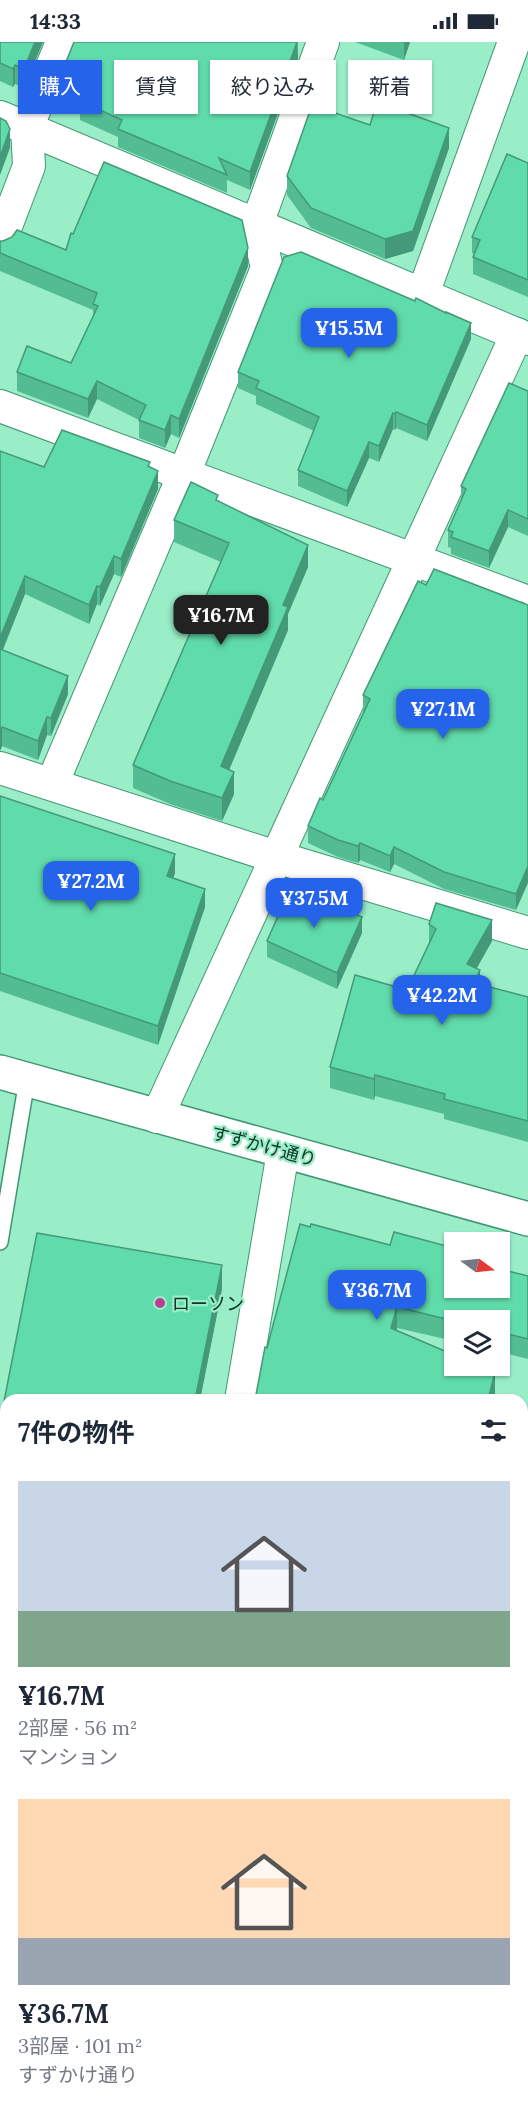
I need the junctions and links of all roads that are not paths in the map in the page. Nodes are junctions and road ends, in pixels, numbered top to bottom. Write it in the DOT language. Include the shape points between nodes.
graph roads {
  1 [pos="62,42"];
  2 [pos="323,42"];
  3 [pos="514,42"];
  4 [pos="13,123"];
  5 [pos="257,224"];
  6 [pos="0,242"];
  7 [pos="423,294"];
  8 [pos="523,336"];
  9 [pos="0,406"];
  10 [pos="184,474"];
  11 [pos="414,559"];
  12 [pos="528,602"];
  13 [pos="0,768"];
  14 [pos="52,784"];
  15 [pos="276,857"];
  16 [pos="528,933"];
  17 [pos="14,1076"];
  18 [pos="157,1117"];
  19 [pos="283,1152"];
  20 [pos="528,1219"];
  21 [pos="0,1242"];
  22 [pos="242,1394"];
  1 -- 4 [label="street"];
  2 -- 5 [label="street"];
  3 -- 7 [label="street"];
  4 -- 5 [label="street"];
  4 -- 6 [label="street" via="29,166"];
  5 -- 7 [label="street"];
  5 -- 10 [label="street" via="267,268"];
  7 -- 8 [label="street"];
  8 -- 11 [label="street"];
  9 -- 10 [label="street"];
  10 -- 11 [label="street"];
  10 -- 14 [label="street"];
  11 -- 12 [label="street"];
  11 -- 15 [label="street"];
  13 -- 14 [label="street"];
  14 -- 15 [label="street"];
  15 -- 16 [label="street"];
  15 -- 18 [label="street"];
  17 -- 18 [label="street, すずかけ通り"];
  17 -- 21 [label="lane"];
  18 -- 19 [label="street, すずかけ通り"];
  19 -- 20 [label="street, すずかけ通り"];
  19 -- 22 [label="street"];
}
